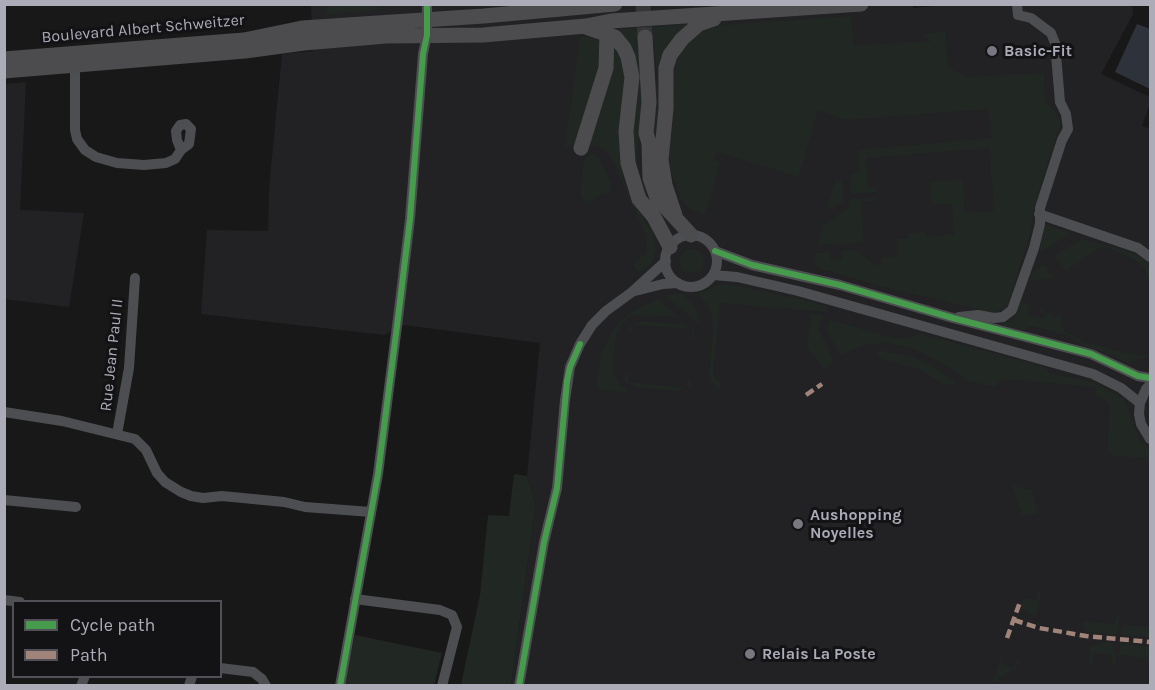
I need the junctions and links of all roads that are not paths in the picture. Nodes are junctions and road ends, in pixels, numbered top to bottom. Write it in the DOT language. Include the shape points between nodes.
graph roads {
  1 [pos="532,4"];
  2 [pos="861,4"];
  3 [pos="1017,4"];
  4 [pos="604,5"];
  5 [pos="427,12"];
  6 [pos="517,13"];
  7 [pos="721,15"];
  8 [pos="586,26"];
  9 [pos="607,33"];
  10 [pos="427,35"];
  11 [pos="645,37"];
  12 [pos="4,59"];
  13 [pos="75,59"];
  14 [pos="4,70"];
  15 [pos="646,133"];
  16 [pos="580,148"];
  17 [pos="181,150"];
  18 [pos="1039,214"];
  19 [pos="675,216"];
  20 [pos="654,217"];
  21 [pos="691,236"];
  22 [pos="715,251"];
  23 [pos="668,254"];
  24 [pos="1150,256"];
  25 [pos="713,275"];
  26 [pos="135,278"];
  27 [pos="678,283"];
  28 [pos="632,292"];
  29 [pos="953,318"];
  30 [pos="1150,378"];
  31 [pos="1150,385"];
  32 [pos="1140,403"];
  33 [pos="4,412"];
  34 [pos="117,434"];
  35 [pos="1150,439"];
  36 [pos="4,500"];
  37 [pos="76,507"];
  38 [pos="371,512"];
  39 [pos="355,599"];
  40 [pos="222,668"];
  41 [pos="266,686"];
  42 [pos="340,686"];
  43 [pos="442,686"];
  44 [pos="519,686"];
  1 -- 6 [label="main road"];
  2 -- 7 [label="main road, Boulevard Albert Schweitzer"];
  3 -- 18 [label="street" via="1018,15 1031,18 1051,33 1060,102 1068,121"];
  4 -- 6 [label="main road, Boulevard Albert Schweitzer"];
  5 -- 6 [label="main road, Boulevard Albert Schweitzer"];
  5 -- 10 [label="street"];
  5 -- 13 [label="main road, Boulevard Albert Schweitzer" via="302,28 244,40"];
  7 -- 8 [label="main road, Boulevard Albert Schweitzer" via="634,19"];
  7 -- 19 [label="main road" via="692,29 667,62 661,160"];
  8 -- 9 [label="main road"];
  8 -- 10 [label="main road, Boulevard Albert Schweitzer"];
  9 -- 16 [label="main road" via="606,68"];
  9 -- 20 [label="main road" via="624,48 632,68 626,154 639,199"];
  10 -- 13 [label="main road, Boulevard Albert Schweitzer" via="244,51"];
  10 -- 38 [label="street" via="410,219"];
  11 -- 15 [label="main road" via="649,102"];
  12 -- 13 [label="main road, Boulevard Albert Schweitzer"];
  13 -- 14 [label="main road, Boulevard Albert Schweitzer"];
  13 -- 17 [label="street" via="75,130 90,154 117,163 154,165 175,159"];
  15 -- 19 [label="main road" via="652,188"];
  15 -- 20 [label="main road" via="641,170"];
  18 -- 24 [label="street" via="1138,248"];
  18 -- 29 [label="street" via="1034,248 1008,315"];
  19 -- 21 [label="main road"];
  20 -- 23 [label="main road"];
  21 -- 22 [label="street" via="706,240"];
  21 -- 23 [label="street" via="679,238"];
  22 -- 25 [label="street"];
  22 -- 29 [label="street" via="752,265 840,285"];
  23 -- 27 [label="street" via="667,270"];
  23 -- 28 [label="street"];
  25 -- 27 [label="street" via="694,287"];
  25 -- 32 [label="street" via="798,291 1093,374"];
  26 -- 34 [label="street, Rue Jean Paul II" via="129,368"];
  27 -- 28 [label="street"];
  28 -- 44 [label="street" via="592,326 570,368 557,488"];
  29 -- 30 [label="street" via="1091,354"];
  31 -- 32 [label="street"];
  32 -- 35 [label="street" via="1141,424"];
  33 -- 34 [label="street"];
  34 -- 38 [label="street" via="141,444 165,482 191,496"];
  36 -- 37 [label="street"];
  38 -- 39 [label="street"];
  39 -- 42 [label="street"];
  39 -- 43 [label="street" via="452,615 457,627"];
  40 -- 41 [label="street" via="253,672"];
}
